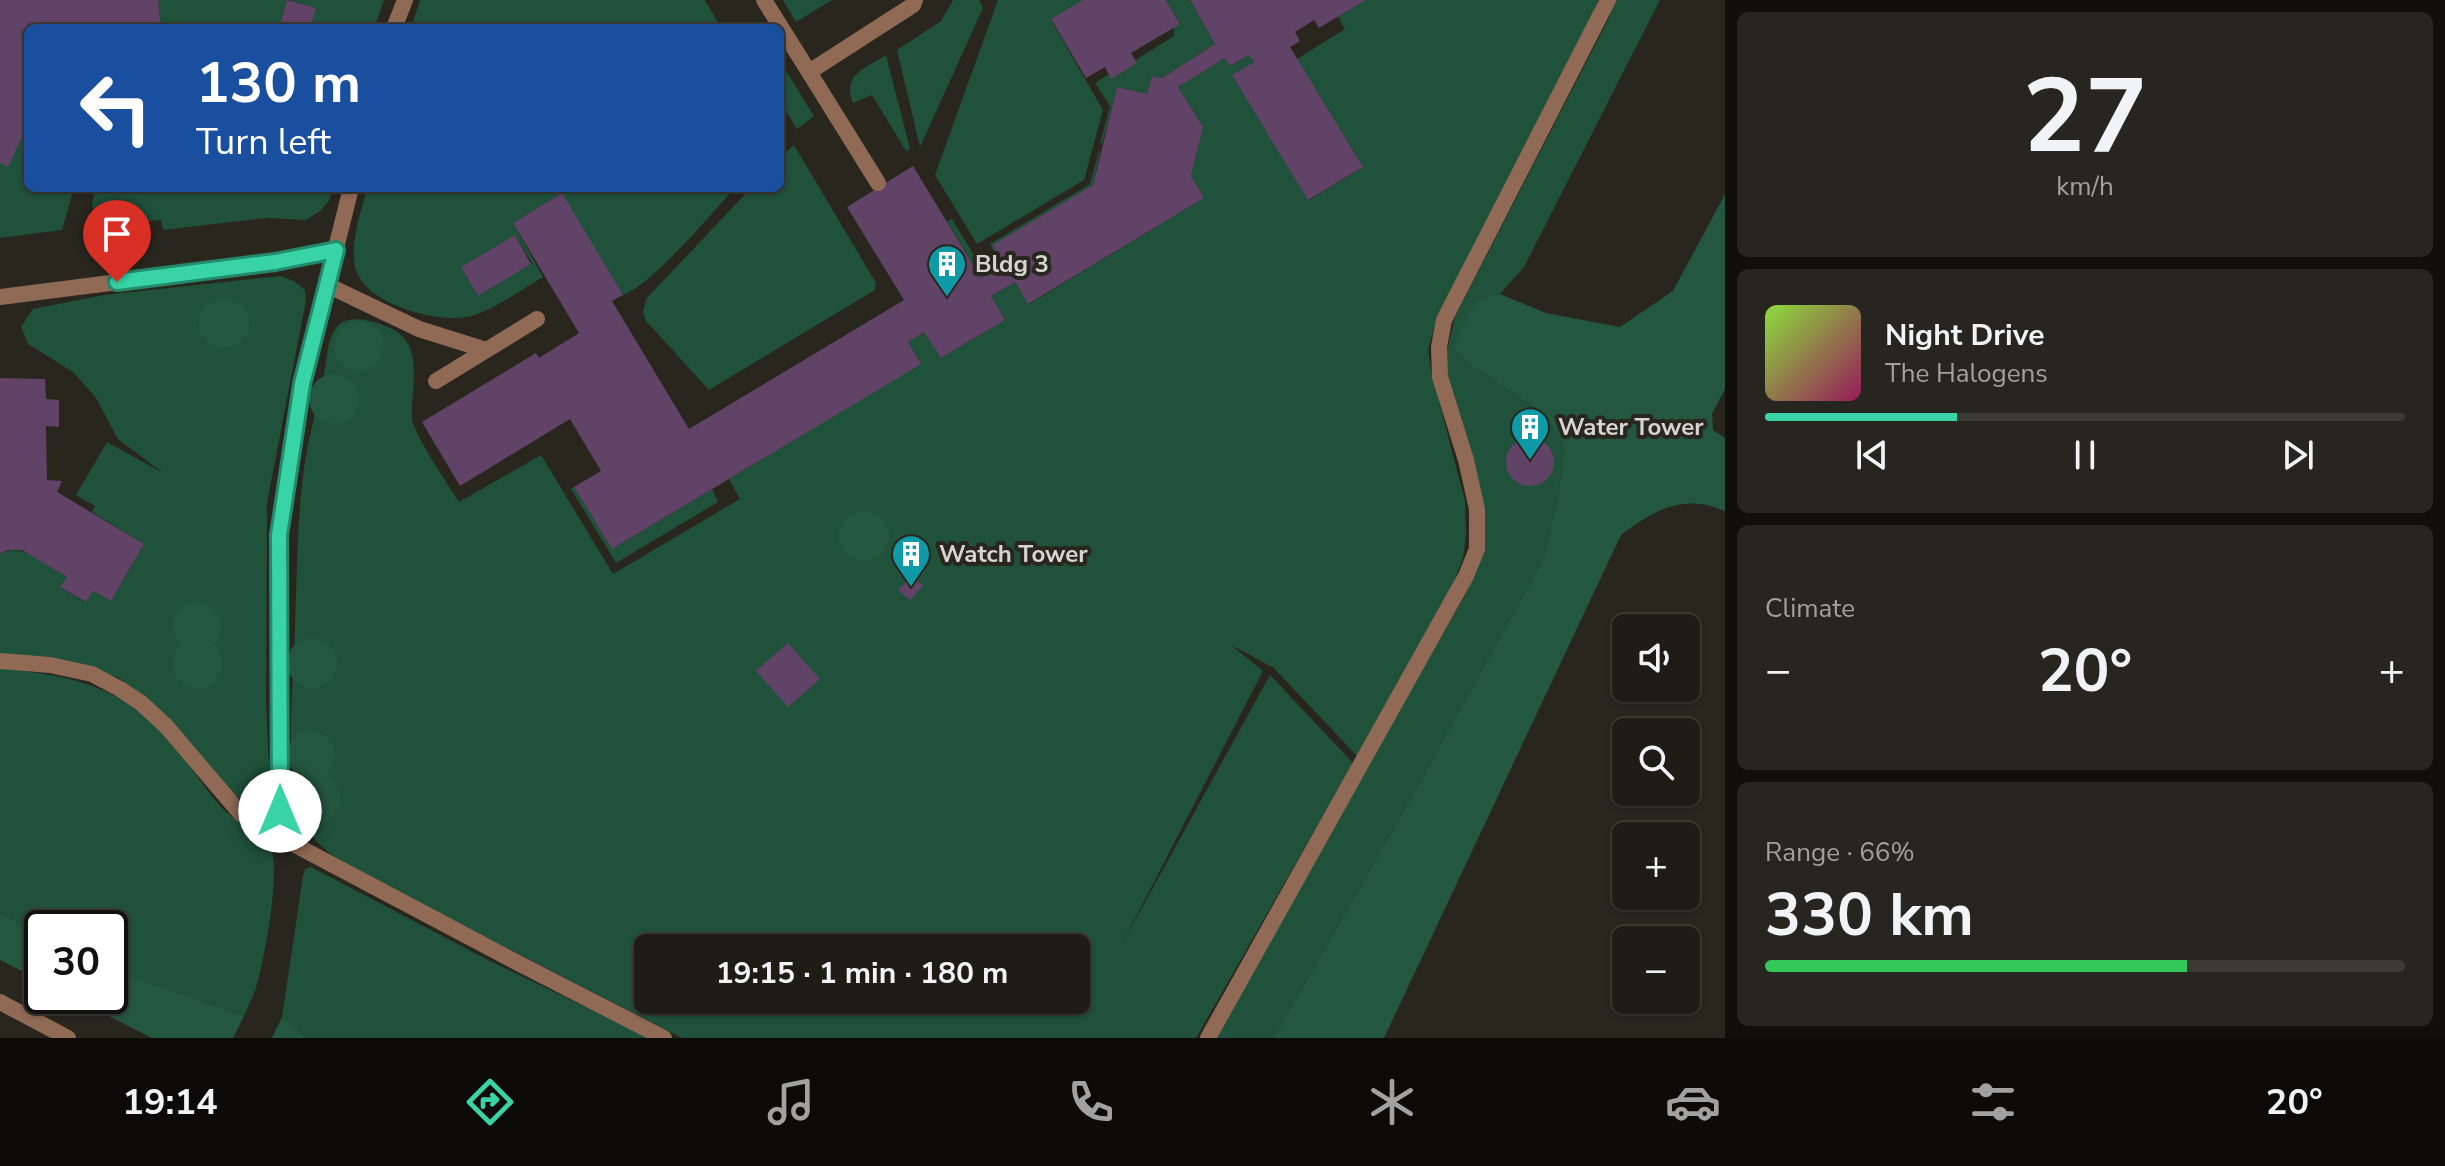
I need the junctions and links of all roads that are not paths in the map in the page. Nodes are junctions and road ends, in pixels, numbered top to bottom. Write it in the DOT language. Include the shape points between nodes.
graph roads {
  1 [pos="405,0"];
  2 [pos="764,0"];
  3 [pos="915,0"];
  4 [pos="1608,0"];
  5 [pos="396,24"];
  6 [pos="779,24"];
  7 [pos="784,32"];
  8 [pos="809,72"];
  9 [pos="878,183"];
  10 [pos="350,192"];
  11 [pos="336,250"];
  12 [pos="327,285"];
  13 [pos="0,297"];
  14 [pos="537,319"];
  15 [pos="486,350"];
  16 [pos="436,381"];
  17 [pos="0,661"];
  18 [pos="280,837"];
  19 [pos="0,1002"];
  20 [pos="68,1038"];
  21 [pos="664,1038"];
  22 [pos="1208,1038"];
  1 -- 5 [label="street"];
  2 -- 6 [label="street"];
  3 -- 8 [label="street"];
  4 -- 22 [label="street" via="1444,320 1440,377 1477,509 1477,549"];
  7 -- 8 [label="street"];
  8 -- 9 [label="street"];
  10 -- 11 [label="street"];
  11 -- 12 [label="street"];
  11 -- 13 [label="street"];
  12 -- 15 [label="street" via="419,329"];
  12 -- 18 [label="street" via="302,384 279,535"];
  14 -- 15 [label="street"];
  15 -- 16 [label="street"];
  17 -- 18 [label="street" via="92,674 120,689 166,726 241,814"];
  18 -- 21 [label="street"];
  19 -- 20 [label="street"];
}
